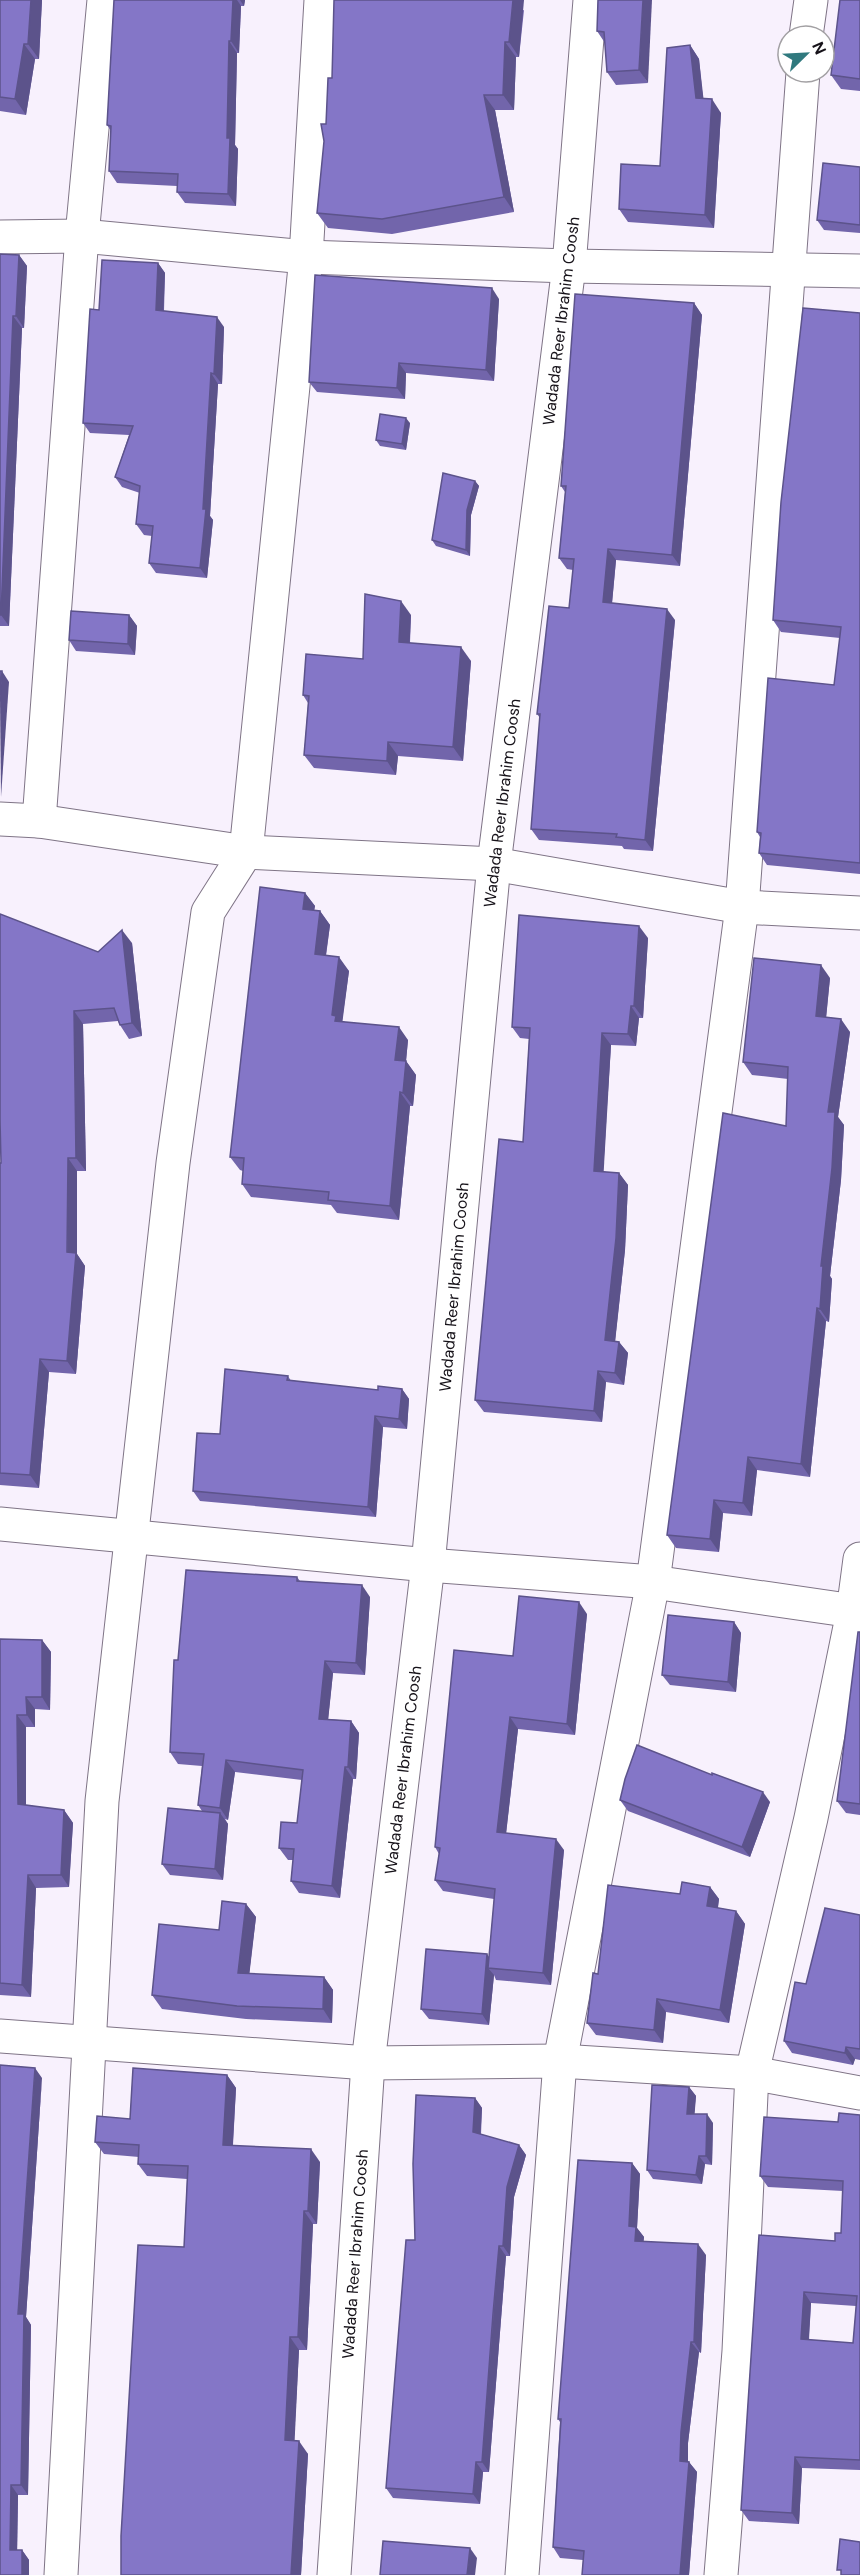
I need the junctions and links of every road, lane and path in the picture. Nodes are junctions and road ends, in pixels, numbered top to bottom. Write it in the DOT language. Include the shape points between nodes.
graph roads {
  1 [pos="104,0"];
  2 [pos="321,0"];
  3 [pos="590,0"];
  4 [pos="811,0"];
  5 [pos="808,24"];
  6 [pos="801,84"];
  7 [pos="82,236"];
  8 [pos="0,237"];
  9 [pos="306,257"];
  10 [pos="569,266"];
  11 [pos="788,269"];
  12 [pos="860,271"];
  13 [pos="0,819"];
  14 [pos="39,821"];
  15 [pos="246,852"];
  16 [pos="494,864"];
  17 [pos="742,907"];
  18 [pos="860,913"];
  19 [pos="0,1524"];
  20 [pos="132,1536"];
  21 [pos="860,1559"];
  22 [pos="428,1565"];
  23 [pos="653,1582"];
  24 [pos="857,1612"];
  25 [pos="0,2036"];
  26 [pos="88,2041"];
  27 [pos="560,2061"];
  28 [pos="368,2063"];
  29 [pos="752,2073"];
  30 [pos="860,2093"];
  31 [pos="61,2575"];
  32 [pos="334,2575"];
  33 [pos="522,2575"];
  34 [pos="721,2575"];
  1 -- 7 [label="street"];
  2 -- 9 [label="street"];
  3 -- 10 [label="street, Wadada Reer Ibrahim Coosh"];
  4 -- 5 [label="street"];
  6 -- 11 [label="street"];
  7 -- 8 [label="street"];
  7 -- 9 [label="street"];
  7 -- 14 [label="street"];
  9 -- 10 [label="street"];
  9 -- 15 [label="street"];
  10 -- 11 [label="street"];
  10 -- 16 [label="street, Wadada Reer Ibrahim Coosh"];
  11 -- 12 [label="street"];
  11 -- 17 [label="street"];
  13 -- 14 [label="street"];
  14 -- 15 [label="street"];
  15 -- 16 [label="street"];
  15 -- 20 [label="street" via="208,912 173,1163"];
  16 -- 17 [label="street"];
  16 -- 22 [label="street, Wadada Reer Ibrahim Coosh"];
  17 -- 18 [label="street"];
  17 -- 23 [label="street"];
  19 -- 20 [label="street"];
  20 -- 22 [label="street"];
  20 -- 26 [label="street" via="102,1801"];
  21 -- 24 [label="street"];
  22 -- 23 [label="street"];
  22 -- 28 [label="street, Wadada Reer Ibrahim Coosh"];
  23 -- 24 [label="street"];
  23 -- 27 [label="street"];
  24 -- 29 [label="street"];
  25 -- 26 [label="street"];
  26 -- 28 [label="street"];
  26 -- 31 [label="street"];
  27 -- 28 [label="street"];
  27 -- 29 [label="street"];
  27 -- 33 [label="street"];
  28 -- 32 [label="street, Wadada Reer Ibrahim Coosh"];
  29 -- 30 [label="street"];
  29 -- 34 [label="street" via="739,2351"];
}
